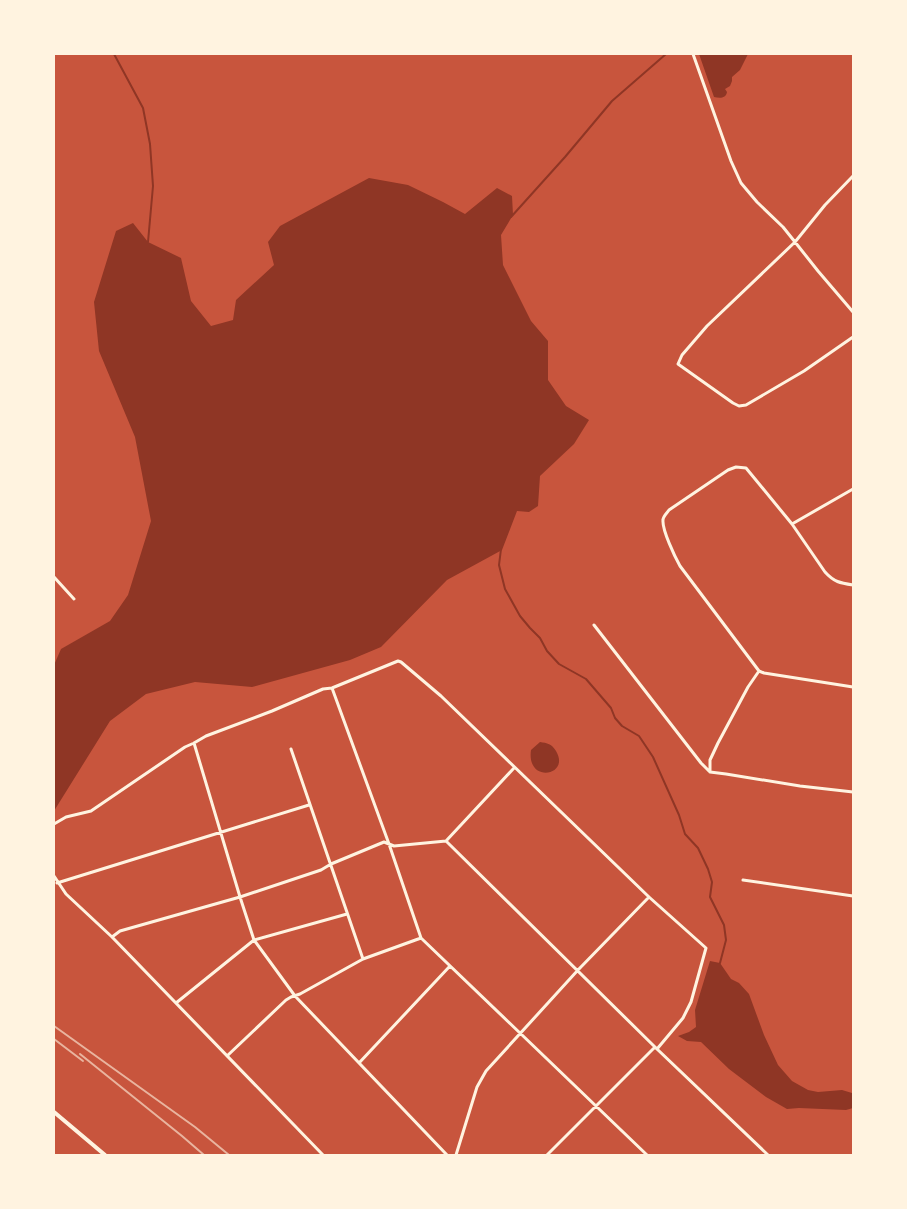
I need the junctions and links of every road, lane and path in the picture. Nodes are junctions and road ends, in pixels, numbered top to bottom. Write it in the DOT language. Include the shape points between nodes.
graph roads {
  1 [pos="693,54"];
  2 [pos="853,176"];
  3 [pos="795,242"];
  4 [pos="853,312"];
  5 [pos="853,337"];
  6 [pos="853,490"];
  7 [pos="792,524"];
  8 [pos="54,577"];
  9 [pos="853,586"];
  10 [pos="74,599"];
  11 [pos="594,626"];
  12 [pos="759,671"];
  13 [pos="853,687"];
  14 [pos="332,688"];
  15 [pos="194,744"];
  16 [pos="291,749"];
  17 [pos="514,768"];
  18 [pos="710,772"];
  19 [pos="853,792"];
  20 [pos="310,805"];
  21 [pos="54,824"];
  22 [pos="221,832"];
  23 [pos="446,841"];
  24 [pos="389,844"];
  25 [pos="331,864"];
  26 [pos="54,876"];
  27 [pos="743,880"];
  28 [pos="58,884"];
  29 [pos="853,896"];
  30 [pos="240,897"];
  31 [pos="649,897"];
  32 [pos="347,914"];
  33 [pos="112,937"];
  34 [pos="421,938"];
  35 [pos="254,940"];
  36 [pos="363,959"];
  37 [pos="450,966"];
  38 [pos="578,970"];
  39 [pos="295,996"];
  40 [pos="176,1003"];
  41 [pos="520,1032"];
  42 [pos="656,1048"];
  43 [pos="227,1056"];
  44 [pos="358,1063"];
  45 [pos="595,1106"];
  46 [pos="54,1112"];
  47 [pos="105,1155"];
  48 [pos="323,1155"];
  49 [pos="447,1155"];
  50 [pos="456,1155"];
  51 [pos="547,1155"];
  52 [pos="647,1155"];
  53 [pos="768,1155"];
  1 -- 3 [label="street" via="736,175"];
  2 -- 3 [label="street"];
  3 -- 4 [label="street"];
  3 -- 5 [label="street" via="707,326 678,364 733,403 746,405"];
  6 -- 7 [label="street"];
  7 -- 9 [label="street" via="831,579"];
  7 -- 12 [label="street" via="746,468 736,467 669,510 663,522 680,566"];
  8 -- 10 [label="street"];
  11 -- 18 [label="street"];
  12 -- 13 [label="street"];
  12 -- 18 [label="street" via="718,743 710,760"];
  14 -- 15 [label="street" via="206,736"];
  14 -- 17 [label="street" via="401,662 441,696"];
  14 -- 24 [label="street"];
  15 -- 21 [label="street" via="92,811 66,817"];
  15 -- 22 [label="street"];
  16 -- 20 [label="street"];
  17 -- 23 [label="street"];
  17 -- 31 [label="street"];
  18 -- 19 [label="street"];
  20 -- 22 [label="street"];
  20 -- 25 [label="street"];
  22 -- 28 [label="street"];
  22 -- 30 [label="street"];
  23 -- 24 [label="street"];
  23 -- 38 [label="street"];
  24 -- 25 [label="street" via="384,842"];
  24 -- 34 [label="street"];
  25 -- 30 [label="street"];
  25 -- 32 [label="street"];
  26 -- 28 [label="street"];
  27 -- 29 [label="street"];
  28 -- 33 [label="street"];
  30 -- 33 [label="street" via="120,931"];
  30 -- 35 [label="street"];
  31 -- 38 [label="street"];
  31 -- 42 [label="street" via="706,948 683,1018"];
  32 -- 35 [label="street"];
  32 -- 36 [label="street"];
  33 -- 40 [label="street"];
  34 -- 36 [label="street"];
  34 -- 37 [label="street"];
  35 -- 39 [label="street"];
  35 -- 40 [label="street"];
  36 -- 39 [label="street"];
  37 -- 41 [label="street"];
  37 -- 44 [label="street"];
  38 -- 41 [label="street"];
  38 -- 42 [label="street"];
  39 -- 43 [label="street" via="286,1000"];
  39 -- 44 [label="street"];
  40 -- 43 [label="street"];
  41 -- 45 [label="street"];
  41 -- 50 [label="street" via="481,1078"];
  42 -- 45 [label="street"];
  42 -- 53 [label="street"];
  43 -- 48 [label="street"];
  44 -- 49 [label="street"];
  45 -- 51 [label="street"];
  45 -- 52 [label="street"];
  46 -- 47 [label="street"];
}
